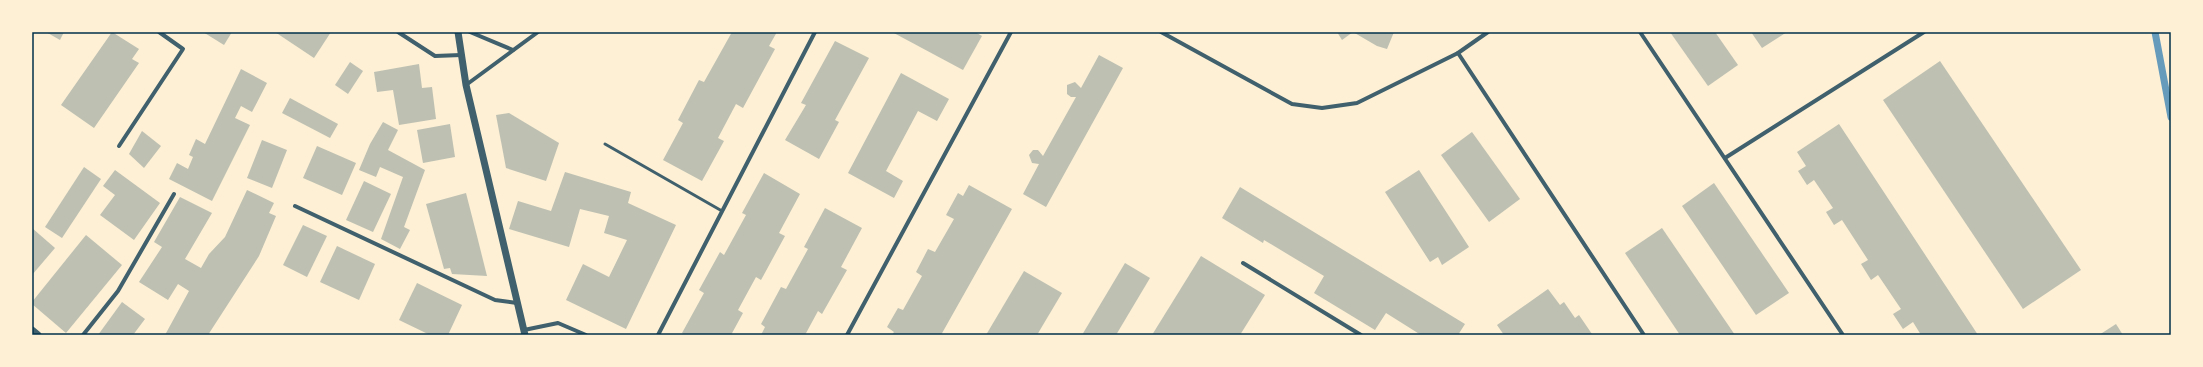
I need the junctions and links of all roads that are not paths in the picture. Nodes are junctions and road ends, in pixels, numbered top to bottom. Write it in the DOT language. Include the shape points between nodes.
graph roads {
  1 [pos="159,32"];
  2 [pos="398,32"];
  3 [pos="458,32"];
  4 [pos="470,32"];
  5 [pos="538,32"];
  6 [pos="815,32"];
  7 [pos="1011,32"];
  8 [pos="1161,32"];
  9 [pos="1488,32"];
  10 [pos="1640,32"];
  11 [pos="1924,32"];
  12 [pos="513,50"];
  13 [pos="1458,53"];
  14 [pos="461,55"];
  15 [pos="466,85"];
  16 [pos="605,144"];
  17 [pos="119,146"];
  18 [pos="1725,158"];
  19 [pos="174,194"];
  20 [pos="295,206"];
  21 [pos="722,211"];
  22 [pos="1243,263"];
  23 [pos="517,303"];
  24 [pos="32,330"];
  25 [pos="524,333"];
  26 [pos="38,335"];
  27 [pos="83,335"];
  28 [pos="586,335"];
  29 [pos="658,335"];
  30 [pos="847,335"];
  31 [pos="1361,335"];
  32 [pos="1644,335"];
  33 [pos="1843,335"];
  1 -- 17 [label="street" via="183,49"];
  2 -- 14 [label="street" via="435,56"];
  3 -- 14 [label="street"];
  4 -- 12 [label="street"];
  5 -- 12 [label="street"];
  6 -- 21 [label="street"];
  7 -- 30 [label="street"];
  8 -- 13 [label="street" via="1292,104 1322,108 1358,103"];
  9 -- 13 [label="street"];
  10 -- 18 [label="street"];
  11 -- 18 [label="street"];
  12 -- 15 [label="street"];
  13 -- 32 [label="street"];
  14 -- 15 [label="street"];
  15 -- 23 [label="street"];
  16 -- 21 [label="lane"];
  18 -- 33 [label="street"];
  19 -- 27 [label="street" via="118,291"];
  20 -- 23 [label="street" via="495,300"];
  21 -- 29 [label="street"];
  22 -- 31 [label="street"];
  23 -- 25 [label="street"];
  24 -- 26 [label="street"];
  25 -- 28 [label="street" via="558,323"];
}
